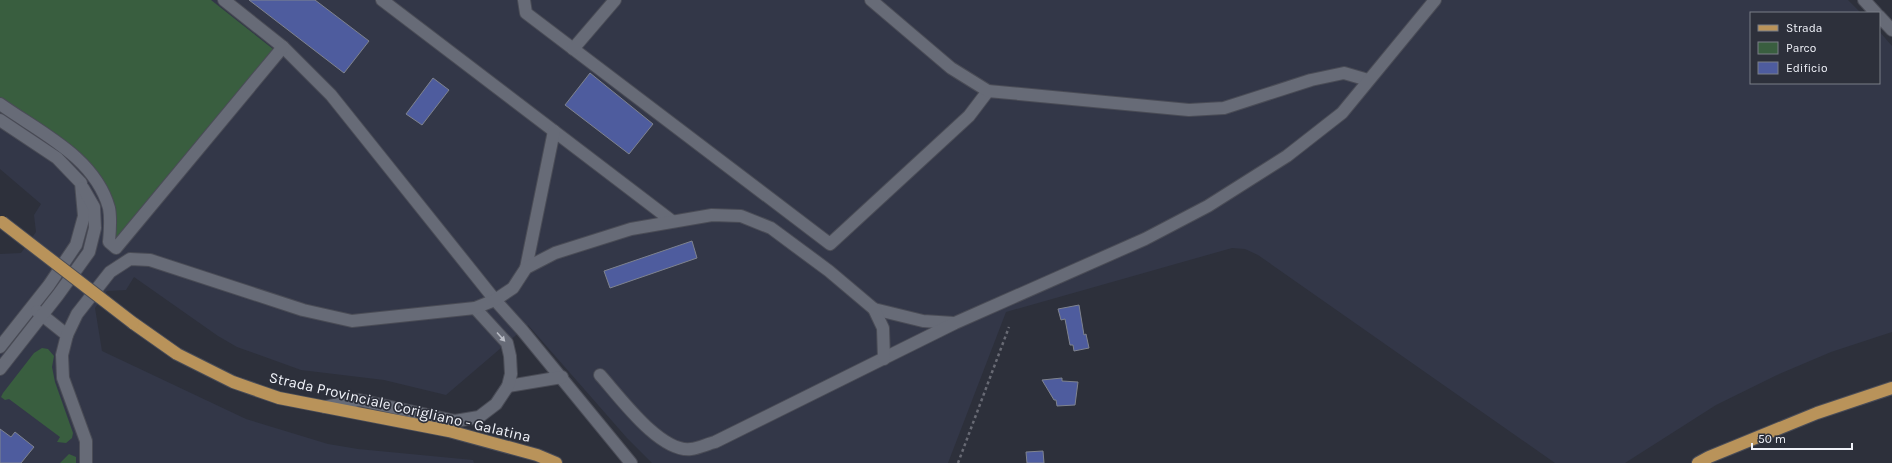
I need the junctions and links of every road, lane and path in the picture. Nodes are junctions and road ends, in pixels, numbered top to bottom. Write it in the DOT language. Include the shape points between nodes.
graph roads {
  1 [pos="224,0"];
  2 [pos="382,0"];
  3 [pos="524,0"];
  4 [pos="615,0"];
  5 [pos="871,0"];
  6 [pos="1435,0"];
  7 [pos="1864,0"];
  8 [pos="1875,12"];
  9 [pos="1880,17"];
  10 [pos="1892,30"];
  11 [pos="283,47"];
  12 [pos="573,49"];
  13 [pos="1368,80"];
  14 [pos="988,91"];
  15 [pos="0,104"];
  16 [pos="0,120"];
  17 [pos="554,132"];
  18 [pos="81,183"];
  19 [pos="1,221"];
  20 [pos="672,221"];
  21 [pos="526,268"];
  22 [pos="495,300"];
  23 [pos="32,307"];
  24 [pos="475,308"];
  25 [pos="874,309"];
  26 [pos="42,315"];
  27 [pos="955,323"];
  28 [pos="1009,327"];
  29 [pos="67,335"];
  30 [pos="0,347"];
  31 [pos="884,359"];
  32 [pos="0,368"];
  33 [pos="600,375"];
  34 [pos="562,377"];
  35 [pos="508,386"];
  36 [pos="1892,388"];
  37 [pos="325,407"];
  38 [pos="86,463"];
  39 [pos="556,463"];
  40 [pos="631,463"];
  41 [pos="958,463"];
  42 [pos="1698,463"];
  1 -- 11 [label="street"];
  2 -- 17 [label="street"];
  3 -- 12 [label="street" via="526,13"];
  4 -- 12 [label="street"];
  5 -- 14 [label="street" via="951,68"];
  6 -- 13 [label="street"];
  7 -- 8 [label="street"];
  9 -- 10 [label="street"];
  11 -- 15 [label="street" via="116,248 109,242 109,209 101,189 88,169 68,151"];
  11 -- 22 [label="street" via="331,95"];
  12 -- 14 [label="street" via="830,244 969,116"];
  13 -- 14 [label="street" via="1344,73 1311,80 1224,108 1189,110"];
  13 -- 27 [label="street" via="1342,113 1287,156 1208,206 1145,239"];
  16 -- 18 [label="street" via="57,158"];
  17 -- 20 [label="street"];
  17 -- 21 [label="street"];
  18 -- 23 [label="street" via="84,216 76,245"];
  18 -- 26 [label="street" via="94,207 94,228 89,252"];
  19 -- 37 [label="main road, Strada Provinciale Corigliano - Galatina, bridge" via="177,354 233,382 279,398"];
  20 -- 21 [label="street" via="631,229 555,253"];
  20 -- 25 [label="street" via="712,215 741,216 770,228 829,270"];
  21 -- 22 [label="street" via="513,288"];
  22 -- 24 [label="street"];
  22 -- 34 [label="street"];
  23 -- 26 [label="street"];
  23 -- 30 [label="street"];
  24 -- 29 [label="street" via="352,321 303,310 150,260 130,259 110,272 77,314"];
  24 -- 35 [label="street, one-way" via="507,343 511,374"];
  25 -- 27 [label="street" via="923,321"];
  25 -- 31 [label="street" via="883,328"];
  26 -- 29 [label="street"];
  26 -- 32 [label="street"];
  27 -- 31 [label="street"];
  28 -- 41 [label="path"];
  29 -- 38 [label="street" via="62,355 63,378 86,441"];
  31 -- 33 [label="street" via="715,442 690,449 665,443 642,422"];
  34 -- 35 [label="street"];
  34 -- 40 [label="street"];
  35 -- 37 [label="street" via="496,404 479,417 455,421 359,400"];
  36 -- 42 [label="main road" via="1817,413"];
  37 -- 39 [label="main road, Strada Provinciale Corigliano - Galatina" via="449,432 537,455"];
}
